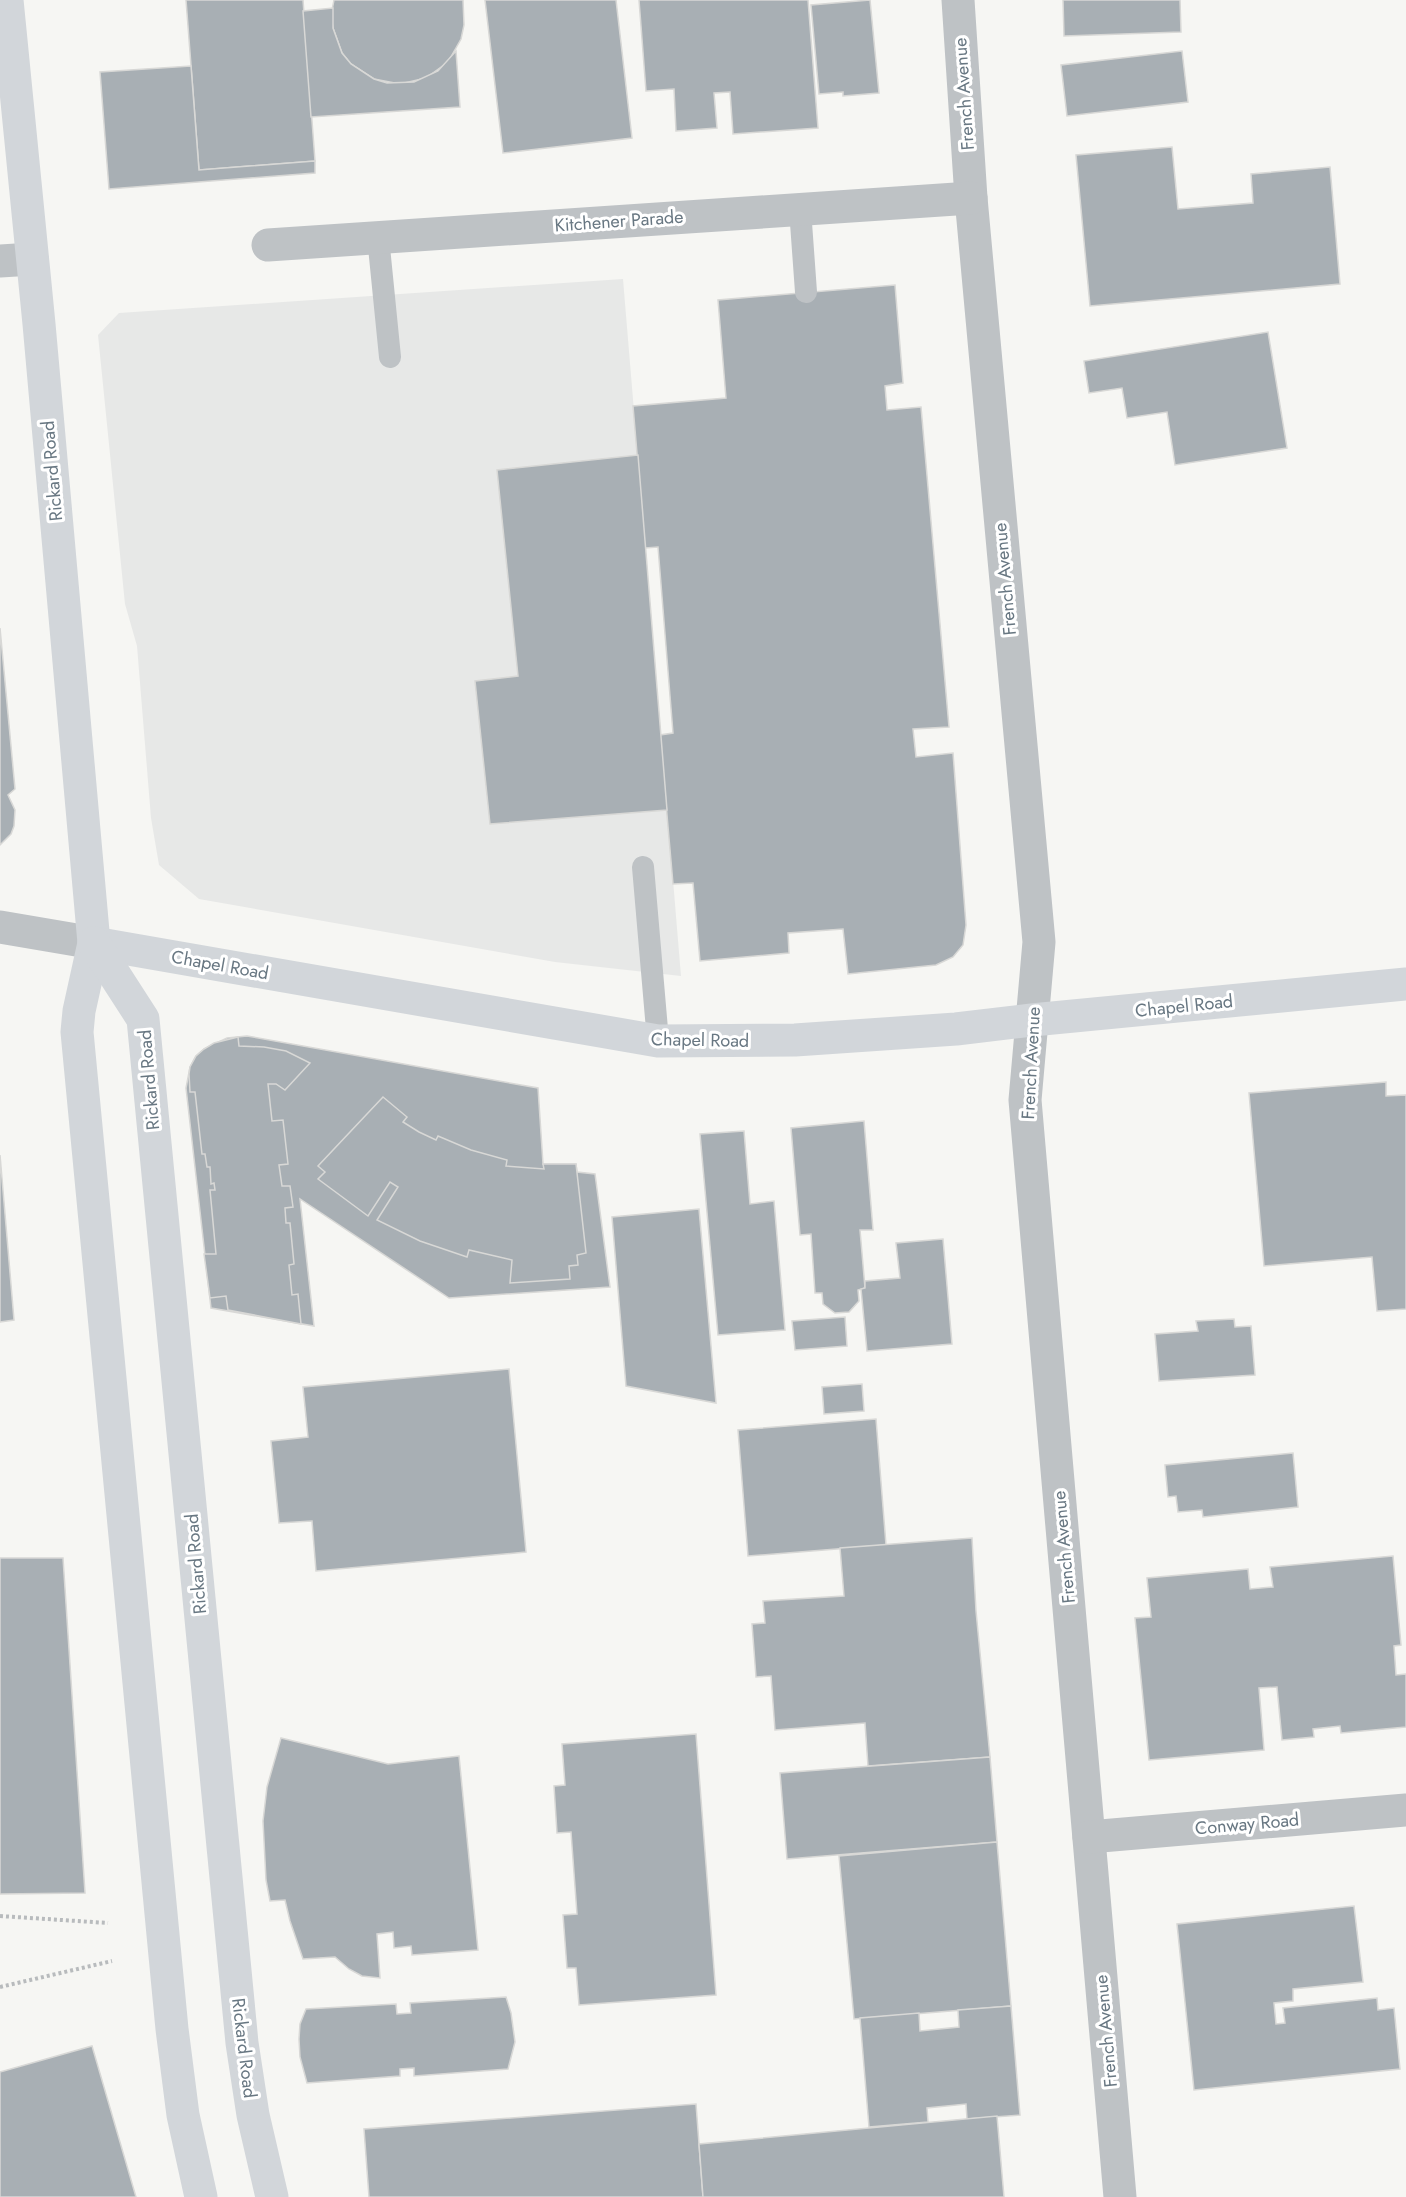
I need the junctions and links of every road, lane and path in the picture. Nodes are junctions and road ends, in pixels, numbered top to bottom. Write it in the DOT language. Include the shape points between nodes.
graph roads {
  1 [pos="7,0"];
  2 [pos="958,0"];
  3 [pos="971,198"];
  4 [pos="800,209"];
  5 [pos="378,237"];
  6 [pos="268,245"];
  7 [pos="32,259"];
  8 [pos="0,261"];
  9 [pos="806,292"];
  10 [pos="390,357"];
  11 [pos="643,867"];
  12 [pos="0,927"];
  13 [pos="94,943"];
  14 [pos="1406,984"];
  15 [pos="1032,1020"];
  16 [pos="658,1041"];
  17 [pos="1406,1810"];
  18 [pos="1089,1837"];
  19 [pos="0,1916"];
  20 [pos="108,1923"];
  21 [pos="112,1961"];
  22 [pos="0,1987"];
  23 [pos="201,2197"];
  24 [pos="272,2197"];
  25 [pos="1120,2197"];
  1 -- 7 [label="main road, Rickard Road"];
  2 -- 3 [label="street, French Avenue"];
  3 -- 4 [label="street, Kitchener Parade"];
  3 -- 15 [label="street, French Avenue" via="1039,942"];
  4 -- 5 [label="street, Kitchener Parade"];
  4 -- 9 [label="lane"];
  5 -- 6 [label="street, Kitchener Parade"];
  5 -- 10 [label="lane"];
  7 -- 8 [label="street"];
  7 -- 13 [label="main road, Rickard Road"];
  11 -- 16 [label="lane"];
  12 -- 13 [label="street, Chapel Road"];
  13 -- 16 [label="main road, Chapel Road"];
  13 -- 23 [label="main road, Rickard Road" via="76,1032 170,2006 183,2115"];
  13 -- 24 [label="main road, Rickard Road" via="143,1020 242,2043 252,2115"];
  14 -- 15 [label="main road, Chapel Road"];
  15 -- 16 [label="main road, Chapel Road" via="795,1040"];
  15 -- 18 [label="street, French Avenue" via="1025,1100"];
  17 -- 18 [label="street, Conway Road"];
  18 -- 25 [label="street, French Avenue"];
  19 -- 20 [label="path"];
  21 -- 22 [label="path"];
}
